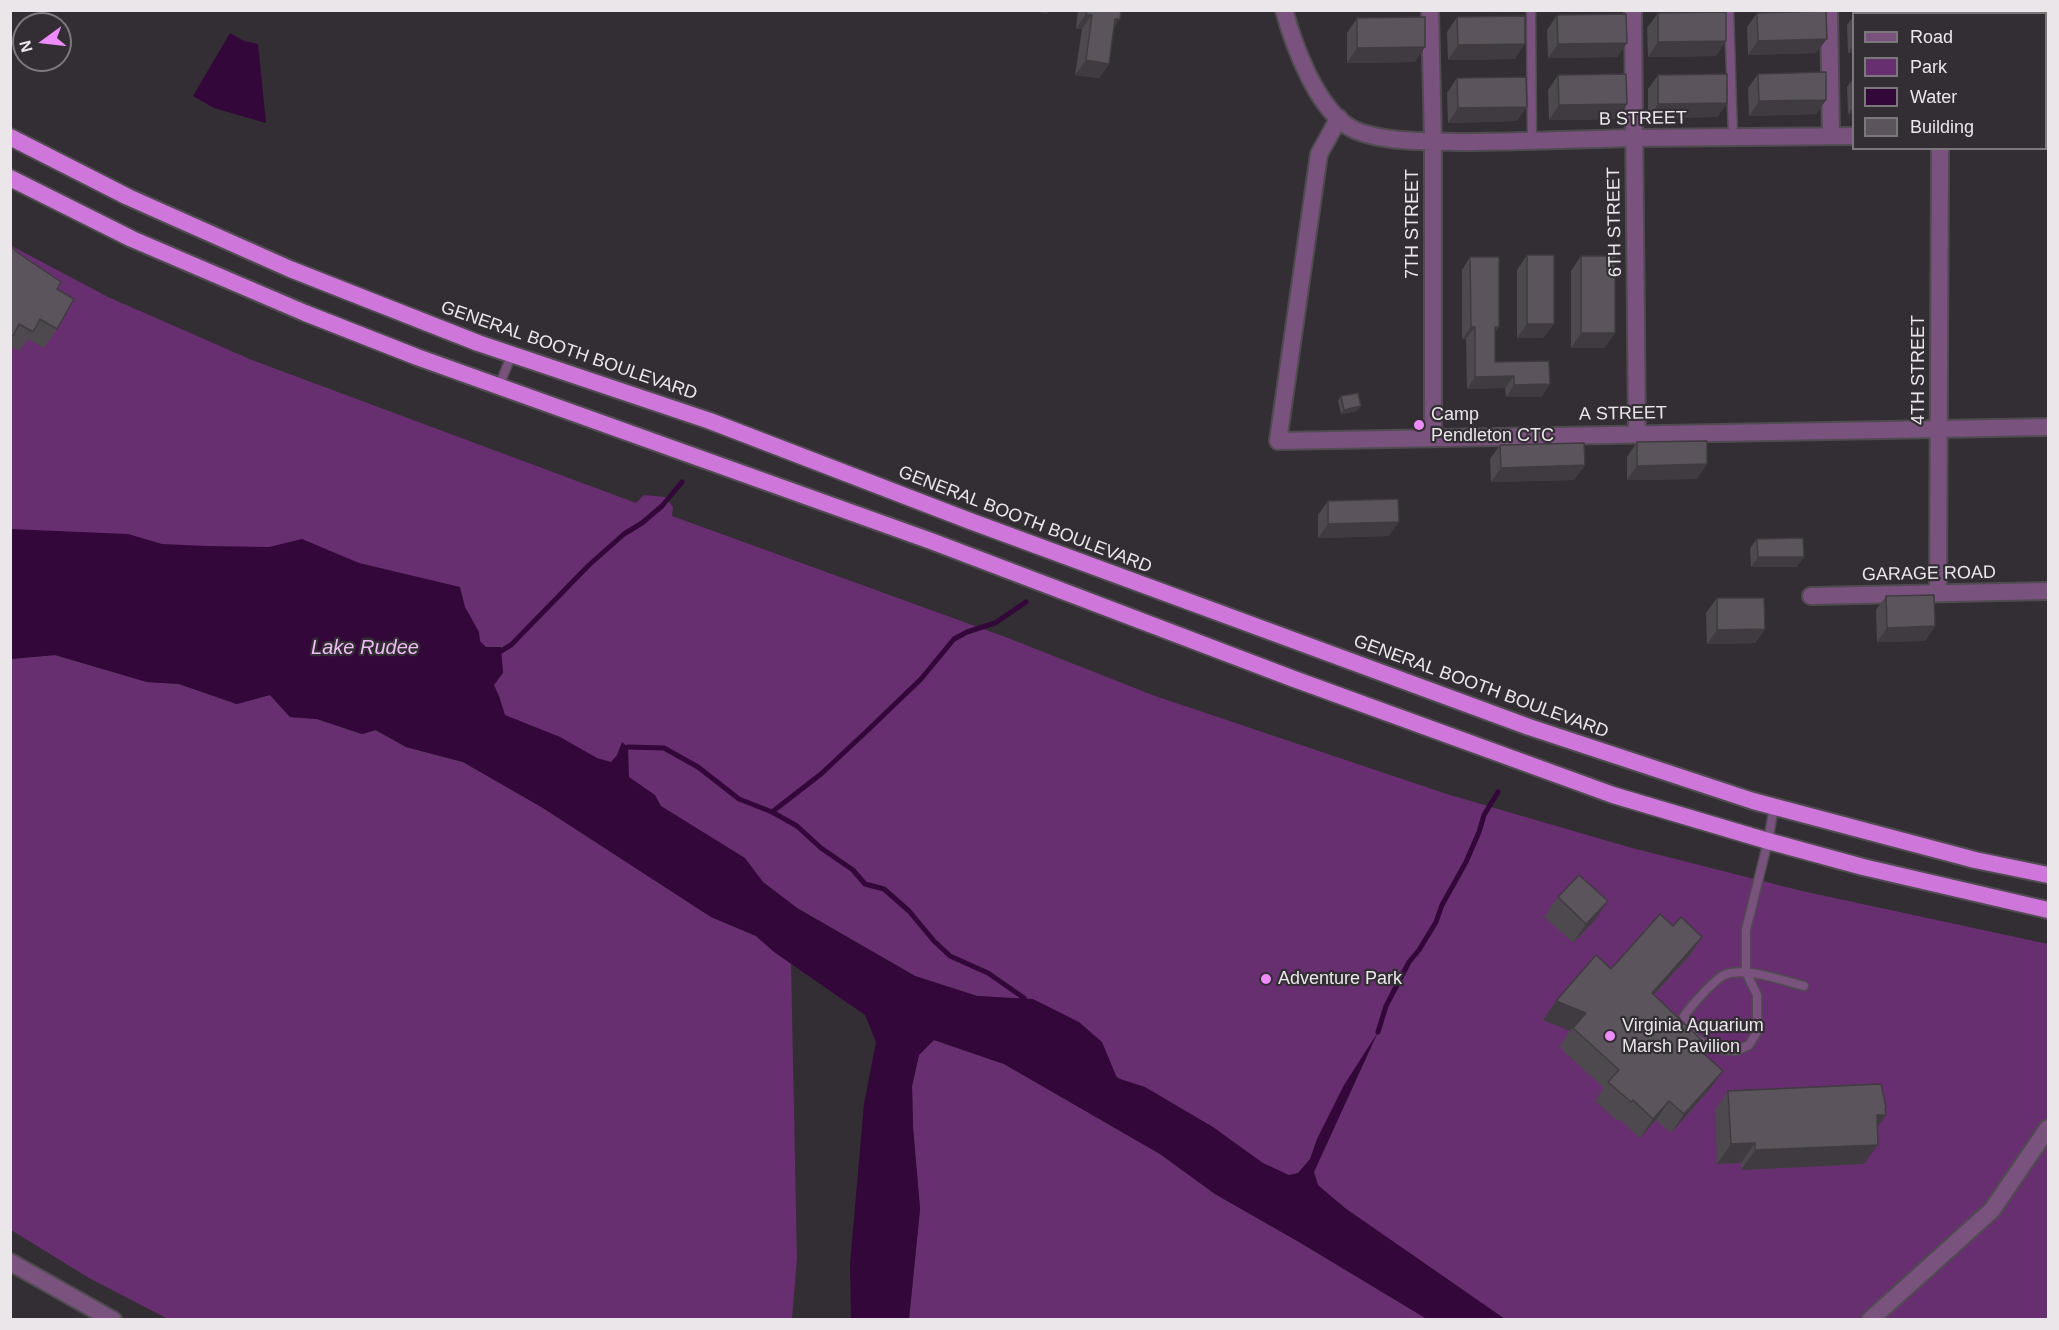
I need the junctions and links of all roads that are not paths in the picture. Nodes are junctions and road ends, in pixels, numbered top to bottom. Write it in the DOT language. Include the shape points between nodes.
graph roads {
  1 [pos="1284,10"];
  2 [pos="1430,10"];
  3 [pos="1531,10"];
  4 [pos="1633,10"];
  5 [pos="1729,10"];
  6 [pos="1829,10"];
  7 [pos="1339,118"];
  8 [pos="1831,136"];
  9 [pos="1852,136"];
  10 [pos="10,137"];
  11 [pos="1733,137"];
  12 [pos="1634,138"];
  13 [pos="1433,141"];
  14 [pos="1532,142"];
  15 [pos="1940,150"];
  16 [pos="10,178"];
  17 [pos="512,354"];
  18 [pos="499,386"];
  19 [pos="2049,427"];
  20 [pos="1938,429"];
  21 [pos="1637,434"];
  22 [pos="1433,437"];
  23 [pos="2049,591"];
  24 [pos="1938,593"];
  25 [pos="1811,596"];
  26 [pos="1774,807"];
  27 [pos="1768,841"];
  28 [pos="2049,875"];
  29 [pos="2049,910"];
  30 [pos="1746,972"];
  31 [pos="1804,986"];
  32 [pos="2049,1128"];
  33 [pos="10,1262"];
  34 [pos="112,1320"];
  35 [pos="1870,1320"];
  1 -- 7 [label="street" via="1305,67"];
  2 -- 13 [label="street, 7TH STREET"];
  3 -- 14 [label="lane"];
  4 -- 12 [label="street, 6TH STREET"];
  5 -- 11 [label="lane"];
  6 -- 8 [label="street"];
  7 -- 13 [label="street, B STREET" via="1366,134"];
  7 -- 22 [label="street, A STREET" via="1319,154 1278,441"];
  8 -- 9 [label="street, B STREET"];
  8 -- 11 [label="street, B STREET"];
  10 -- 17 [label="highway, GENERAL BOOTH BOULEVARD" via="128,197 290,269"];
  11 -- 12 [label="street, B STREET"];
  12 -- 14 [label="street, B STREET"];
  12 -- 21 [label="street, 6TH STREET"];
  13 -- 14 [label="street, B STREET"];
  13 -- 22 [label="street, 7TH STREET"];
  15 -- 20 [label="street, 4TH STREET"];
  16 -- 18 [label="highway" via="199,268 305,313"];
  17 -- 18 [label="lane"];
  17 -- 26 [label="highway, GENERAL BOOTH BOULEVARD" via="710,421 1529,727"];
  18 -- 27 [label="highway" via="931,541 1612,795"];
  19 -- 20 [label="street, A STREET"];
  20 -- 21 [label="street, A STREET"];
  20 -- 24 [label="street, 4TH STREET"];
  21 -- 22 [label="street, A STREET"];
  23 -- 24 [label="street, GARAGE ROAD"];
  24 -- 25 [label="street, GARAGE ROAD"];
  26 -- 27 [label="lane"];
  26 -- 28 [label="highway, GENERAL BOOTH BOULEVARD" via="1975,860"];
  27 -- 29 [label="highway"];
  27 -- 30 [label="lane" via="1746,930"];
  30 -- 30 [label="lane" via="1724,975 1692,1005 1684,1016 1695,1038 1708,1046 1736,1051 1749,1045 1757,1032 1756,995"];
  30 -- 31 [label="lane"];
  32 -- 35 [label="street" via="1992,1210"];
  33 -- 34 [label="street"];
}
